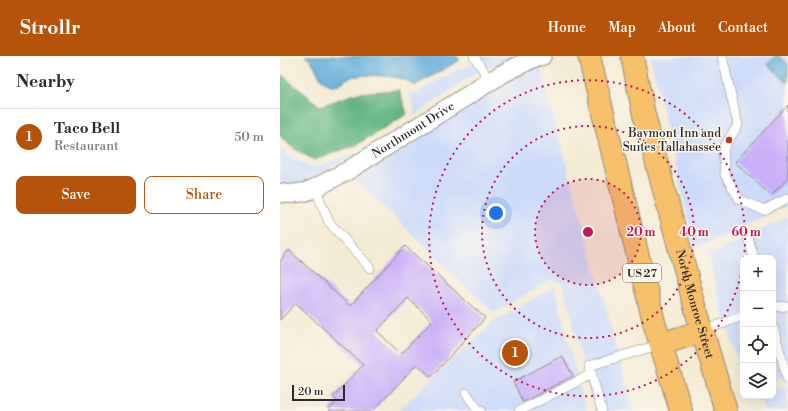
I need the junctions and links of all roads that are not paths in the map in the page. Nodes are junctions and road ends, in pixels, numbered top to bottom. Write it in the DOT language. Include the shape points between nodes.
graph roads {
  1 [pos="474,56"];
  2 [pos="542,56"];
  3 [pos="589,56"];
  4 [pos="632,56"];
  5 [pos="722,56"];
  6 [pos="490,81"];
  7 [pos="315,188"];
  8 [pos="280,193"];
  9 [pos="788,198"];
  10 [pos="748,237"];
  11 [pos="753,255"];
  12 [pos="370,268"];
  13 [pos="788,306"];
  14 [pos="776,307"];
  15 [pos="740,317"];
  16 [pos="773,327"];
  17 [pos="702,331"];
  18 [pos="660,344"];
  19 [pos="592,374"];
  20 [pos="788,381"];
  21 [pos="466,393"];
  22 [pos="481,411"];
  23 [pos="518,411"];
  24 [pos="602,411"];
  25 [pos="681,411"];
  26 [pos="726,411"];
  1 -- 6 [label="lane"];
  2 -- 6 [label="street, Northmont Drive"];
  3 -- 18 [label="highway, US 27"];
  4 -- 17 [label="highway, North Monroe Street" via="644,115"];
  5 -- 9 [label="lane" via="738,125 723,149 725,175 740,200 764,210"];
  6 -- 7 [label="street, Northmont Drive" via="347,171"];
  7 -- 8 [label="street, Northmont Drive" via="305,192"];
  7 -- 12 [label="lane" via="329,222"];
  10 -- 11 [label="lane"];
  13 -- 14 [label="lane"];
  15 -- 17 [label="lane"];
  16 -- 20 [label="lane"];
  17 -- 18 [label="highway"];
  17 -- 26 [label="highway, North Monroe Street"];
  18 -- 19 [label="lane" via="589,366"];
  18 -- 25 [label="highway, US 27"];
  19 -- 23 [label="lane"];
  19 -- 24 [label="lane"];
  21 -- 22 [label="lane"];
}
